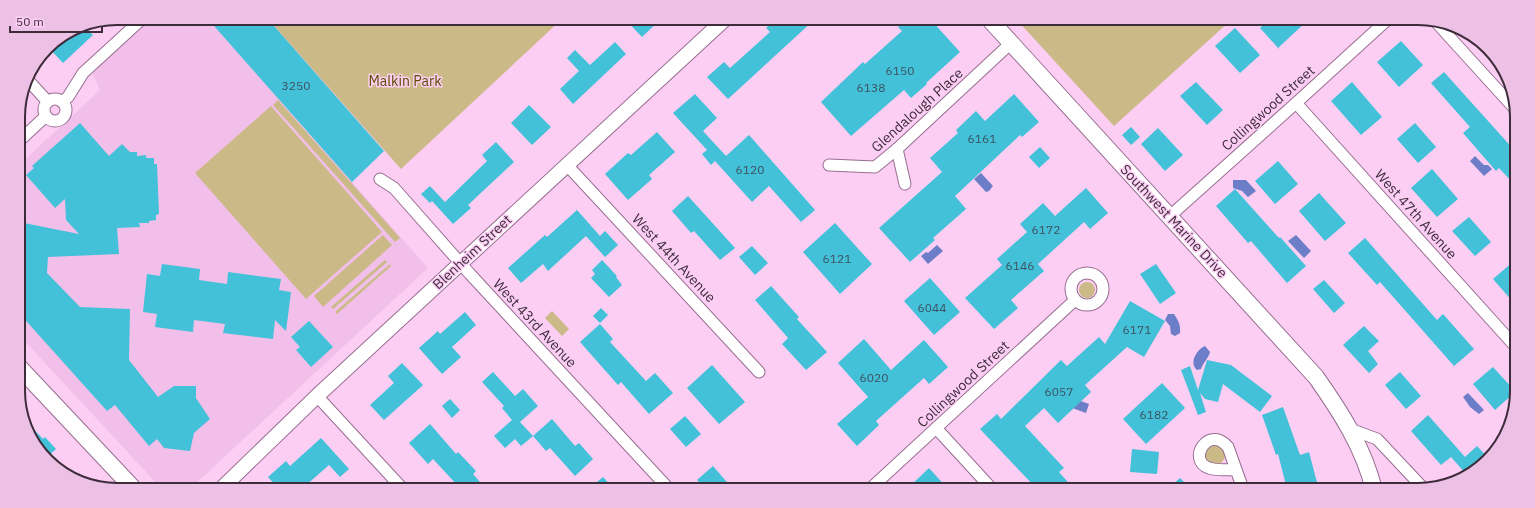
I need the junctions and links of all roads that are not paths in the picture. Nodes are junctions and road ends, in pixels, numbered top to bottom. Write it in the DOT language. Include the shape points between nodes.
graph roads {
  1 [pos="135,25"];
  2 [pos="719,25"];
  3 [pos="995,25"];
  4 [pos="1382,25"];
  5 [pos="1441,28"];
  6 [pos="1012,43"];
  7 [pos="31,84"];
  8 [pos="48,102"];
  9 [pos="62,102"];
  10 [pos="1508,102"];
  11 [pos="1296,103"];
  12 [pos="46,116"];
  13 [pos="25,136"];
  14 [pos="897,149"];
  15 [pos="566,164"];
  16 [pos="829,164"];
  17 [pos="380,179"];
  18 [pos="905,184"];
  19 [pos="1170,216"];
  20 [pos="460,263"];
  21 [pos="1075,300"];
  22 [pos="1510,341"];
  23 [pos="759,372"];
  24 [pos="25,373"];
  25 [pos="317,396"];
  26 [pos="936,428"];
  27 [pos="1350,429"];
  28 [pos="1235,470"];
  29 [pos="128,483"];
  30 [pos="227,483"];
  31 [pos="397,483"];
  32 [pos="663,483"];
  33 [pos="876,483"];
  34 [pos="986,483"];
  35 [pos="1240,483"];
  36 [pos="1372,483"];
  37 [pos="1418,483"];
  1 -- 9 [label="street" via="83,73"];
  2 -- 15 [label="street, Blenheim Street"];
  3 -- 6 [label="main road, Southwest Marine Drive"];
  4 -- 11 [label="street, Collingwood Street"];
  5 -- 10 [label="street"];
  6 -- 14 [label="street, Glendalough Place"];
  6 -- 19 [label="main road, Southwest Marine Drive"];
  7 -- 8 [label="street"];
  8 -- 9 [label="street" via="55,99"];
  8 -- 12 [label="street" via="44,109"];
  9 -- 12 [label="street" via="66,110 62,118 54,121"];
  11 -- 19 [label="street, Collingwood Street"];
  11 -- 22 [label="street, West 47th Avenue"];
  12 -- 13 [label="street"];
  14 -- 16 [label="street, Glendalough Place" via="875,168"];
  14 -- 18 [label="street"];
  15 -- 20 [label="street, Blenheim Street"];
  15 -- 23 [label="street, West 44th Avenue"];
  17 -- 20 [label="street, West 43rd Avenue" via="394,188"];
  19 -- 27 [label="main road, Southwest Marine Drive" via="1316,376"];
  20 -- 25 [label="street, Blenheim Street"];
  20 -- 32 [label="street, West 43rd Avenue"];
  21 -- 26 [label="street, Collingwood Street"];
  24 -- 29 [label="main road"];
  25 -- 30 [label="street, Blenheim Street"];
  25 -- 31 [label="street"];
  26 -- 33 [label="street, Collingwood Street"];
  26 -- 34 [label="street"];
  27 -- 36 [label="main road, Southwest Marine Drive"];
  27 -- 37 [label="street" via="1376,439"];
  28 -- 35 [label="street"];
}
